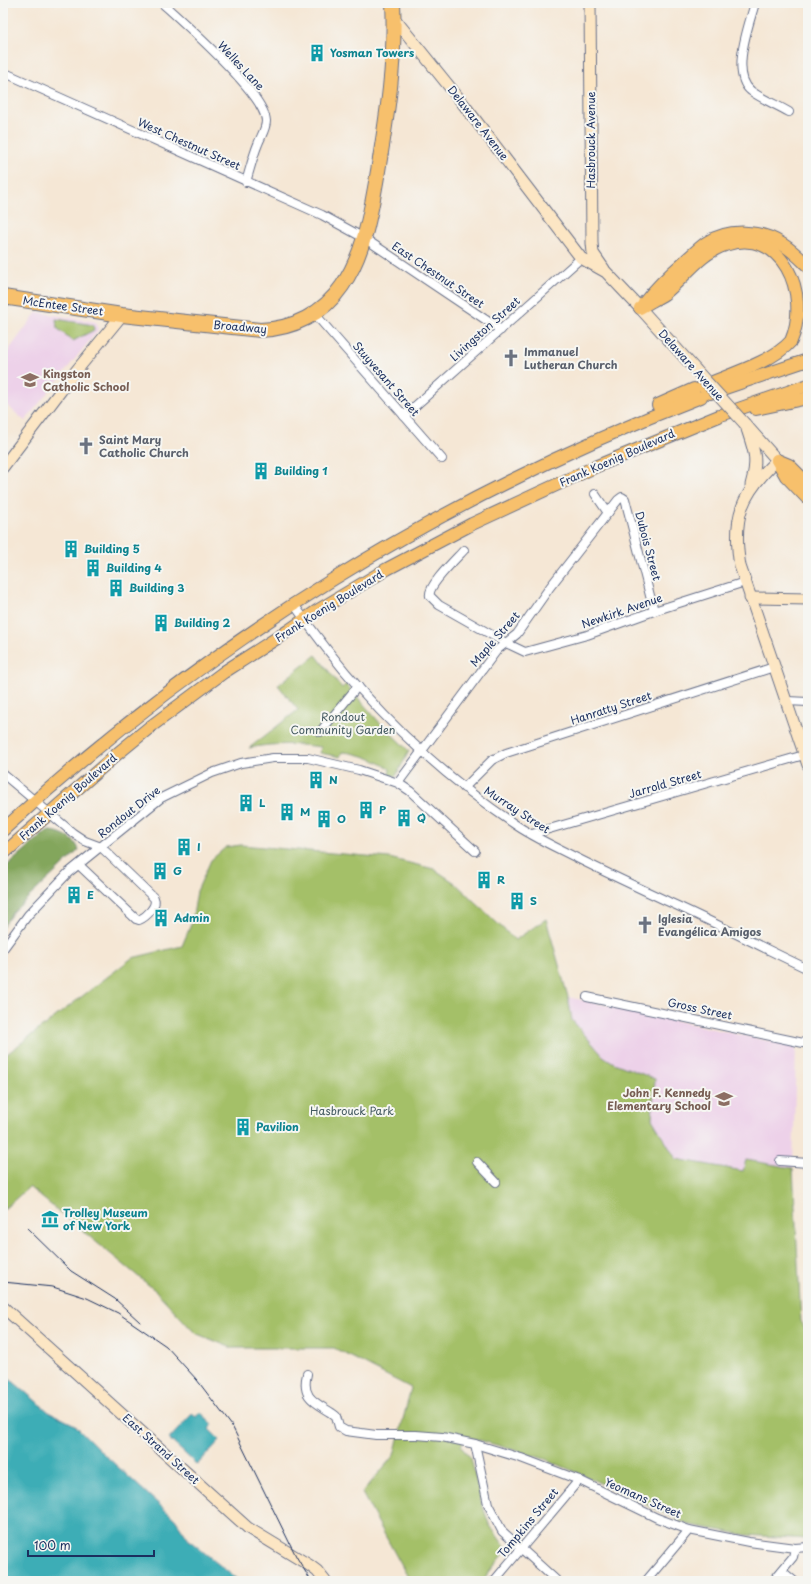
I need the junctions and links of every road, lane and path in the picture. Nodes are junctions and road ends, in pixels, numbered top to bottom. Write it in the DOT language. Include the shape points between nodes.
graph roads {
  1 [pos="162,3"];
  2 [pos="393,3"];
  3 [pos="590,3"];
  4 [pos="755,3"];
  5 [pos="394,18"];
  6 [pos="3,72"];
  7 [pos="789,112"];
  8 [pos="246,182"];
  9 [pos="364,238"];
  10 [pos="581,258"];
  11 [pos="808,266"];
  12 [pos="606,272"];
  13 [pos="3,297"];
  14 [pos="640,308"];
  15 [pos="314,313"];
  16 [pos="122,315"];
  17 [pos="501,330"];
  18 [pos="808,360"];
  19 [pos="808,385"];
  20 [pos="702,391"];
  21 [pos="808,398"];
  22 [pos="723,415"];
  23 [pos="404,416"];
  24 [pos="745,424"];
  25 [pos="5,459"];
  26 [pos="442,459"];
  27 [pos="777,460"];
  28 [pos="808,484"];
  29 [pos="749,490"];
  30 [pos="595,494"];
  31 [pos="808,499"];
  32 [pos="615,503"];
  33 [pos="608,513"];
  34 [pos="464,550"];
  35 [pos="745,582"];
  36 [pos="750,598"];
  37 [pos="808,599"];
  38 [pos="294,603"];
  39 [pos="654,611"];
  40 [pos="305,620"];
  41 [pos="506,643"];
  42 [pos="774,667"];
  43 [pos="358,686"];
  44 [pos="787,701"];
  45 [pos="808,702"];
  46 [pos="320,732"];
  47 [pos="422,751"];
  48 [pos="806,760"];
  49 [pos="3,774"];
  50 [pos="398,783"];
  51 [pos="464,788"];
  52 [pos="34,801"];
  53 [pos="49,814"];
  54 [pos="3,830"];
  55 [pos="532,834"];
  56 [pos="101,847"];
  57 [pos="475,850"];
  58 [pos="3,854"];
  59 [pos="78,865"];
  60 [pos="3,949"];
  61 [pos="808,969"];
  62 [pos="587,997"];
  63 [pos="808,1044"];
  64 [pos="780,1161"];
  65 [pos="477,1162"];
  66 [pos="808,1163"];
  67 [pos="496,1182"];
  68 [pos="3,1307"];
  69 [pos="307,1374"];
  70 [pos="475,1444"];
  71 [pos="579,1480"];
  72 [pos="689,1530"];
  73 [pos="808,1547"];
  74 [pos="795,1548"];
  75 [pos="520,1549"];
  76 [pos="782,1571"];
  77 [pos="325,1581"];
  78 [pos="494,1581"];
  79 [pos="557,1581"];
  80 [pos="646,1581"];
  81 [pos="773,1581"];
  82 [pos="794,1581"];
  1 -- 8 [label="street, Welles Lane" via="244,82 264,111 264,130 257,144"];
  2 -- 5 [label="highway, Broadway"];
  3 -- 12 [label="street, Hasbrouck Avenue" via="592,243 593,253"];
  4 -- 7 [label="street" via="741,57 745,83 751,90"];
  5 -- 9 [label="highway, Broadway" via="386,121"];
  5 -- 10 [label="street, Delaware Avenue"];
  6 -- 8 [label="street, West Chestnut Street"];
  8 -- 9 [label="street, West Chestnut Street" via="322,215"];
  9 -- 15 [label="highway, Broadway" via="343,286 326,305"];
  9 -- 17 [label="street, East Chestnut Street"];
  10 -- 12 [label="street, Delaware Avenue"];
  10 -- 17 [label="street, Livingston Street"];
  11 -- 14 [label="main road" via="782,244 763,235 741,232 723,235 699,248 657,286"];
  12 -- 14 [label="street, Delaware Avenue"];
  13 -- 16 [label="highway, McEntee Street"];
  14 -- 20 [label="main road" via="664,294 705,256 726,244 741,241 761,243 777,251 792,264 802,282 806,303 796,334 776,353"];
  14 -- 24 [label="street, Delaware Avenue, bridge"];
  15 -- 16 [label="highway, Broadway" via="293,325 276,330"];
  15 -- 23 [label="street, Stuyvesant Street"];
  16 -- 25 [label="street"];
  17 -- 23 [label="street, Livingston Street"];
  18 -- 20 [label="main road, Frank Koenig Boulevard"];
  19 -- 22 [label="main road"];
  20 -- 38 [label="main road, Frank Koenig Boulevard" via="456,507 377,551"];
  21 -- 22 [label="main road"];
  22 -- 40 [label="main road, Frank Koenig Boulevard" via="597,466 472,524 387,569"];
  23 -- 26 [label="street, Stuyvesant Street"];
  24 -- 27 [label="street, Delaware Avenue"];
  24 -- 29 [label="street" via="756,460"];
  27 -- 28 [label="main road" via="794,469"];
  27 -- 29 [label="street"];
  27 -- 31 [label="main road" via="786,476"];
  29 -- 35 [label="street" via="737,531 740,566"];
  30 -- 33 [label="street"];
  32 -- 33 [label="street, Maple Street"];
  32 -- 39 [label="street, Dubois Street" via="622,497 625,499"];
  33 -- 41 [label="street, Maple Street" via="517,634"];
  34 -- 41 [label="street, Newkirk Avenue" via="434,583 429,594 440,605"];
  35 -- 36 [label="street"];
  35 -- 39 [label="street, Newkirk Avenue"];
  36 -- 37 [label="street"];
  36 -- 42 [label="street"];
  38 -- 40 [label="street, Murray Street"];
  38 -- 52 [label="main road, Frank Koenig Boulevard" via="175,686 103,742"];
  39 -- 41 [label="street, Newkirk Avenue" via="529,652"];
  40 -- 43 [label="street, Murray Street"];
  40 -- 53 [label="main road, Frank Koenig Boulevard" via="184,701 117,754"];
  41 -- 47 [label="street, Maple Street" via="497,650"];
  42 -- 44 [label="street"];
  42 -- 51 [label="street, Hanratty Street" via="506,753 492,760"];
  43 -- 46 [label="street"];
  43 -- 47 [label="street, Murray Street" via="389,721"];
  44 -- 45 [label="street"];
  44 -- 48 [label="street"];
  47 -- 50 [label="street"];
  47 -- 51 [label="street, Murray Street"];
  48 -- 55 [label="street, Jarrold Street"];
  49 -- 52 [label="street"];
  50 -- 56 [label="street, Rondout Drive" via="359,770 308,758 273,758 241,763 212,773 162,798"];
  50 -- 57 [label="street, Rondout Drive"];
  51 -- 55 [label="street, Murray Street"];
  52 -- 53 [label="street"];
  52 -- 54 [label="main road, Frank Koenig Boulevard"];
  53 -- 56 [label="street" via="85,841"];
  53 -- 58 [label="main road, Frank Koenig Boulevard"];
  55 -- 61 [label="street, Murray Street" via="603,871"];
  56 -- 59 [label="street, Rondout Drive"];
  56 -- 59 [label="street" via="154,898 155,905 143,918 136,919"];
  59 -- 60 [label="street, Rondout Drive" via="28,915"];
  62 -- 63 [label="street, Gross Street"];
  64 -- 66 [label="street"];
  65 -- 67 [label="street"];
  68 -- 77 [label="street, East Strand Street" via="248,1528 309,1565"];
  69 -- 70 [label="street, Yeomans Street" via="305,1389 308,1395 336,1416 339,1427 346,1431 376,1435 442,1437"];
  70 -- 71 [label="street, Yeomans Street"];
  70 -- 75 [label="street" via="488,1504 502,1531"];
  71 -- 72 [label="street, Yeomans Street" via="650,1515"];
  71 -- 75 [label="street, Tompkins Street"];
  72 -- 74 [label="street, Yeomans Street"];
  72 -- 80 [label="street"];
  73 -- 74 [label="street, Yeomans Street"];
  74 -- 76 [label="street" via="793,1557"];
  75 -- 78 [label="street, Tompkins Street"];
  75 -- 79 [label="street"];
  76 -- 81 [label="street"];
  76 -- 82 [label="street"];
}
